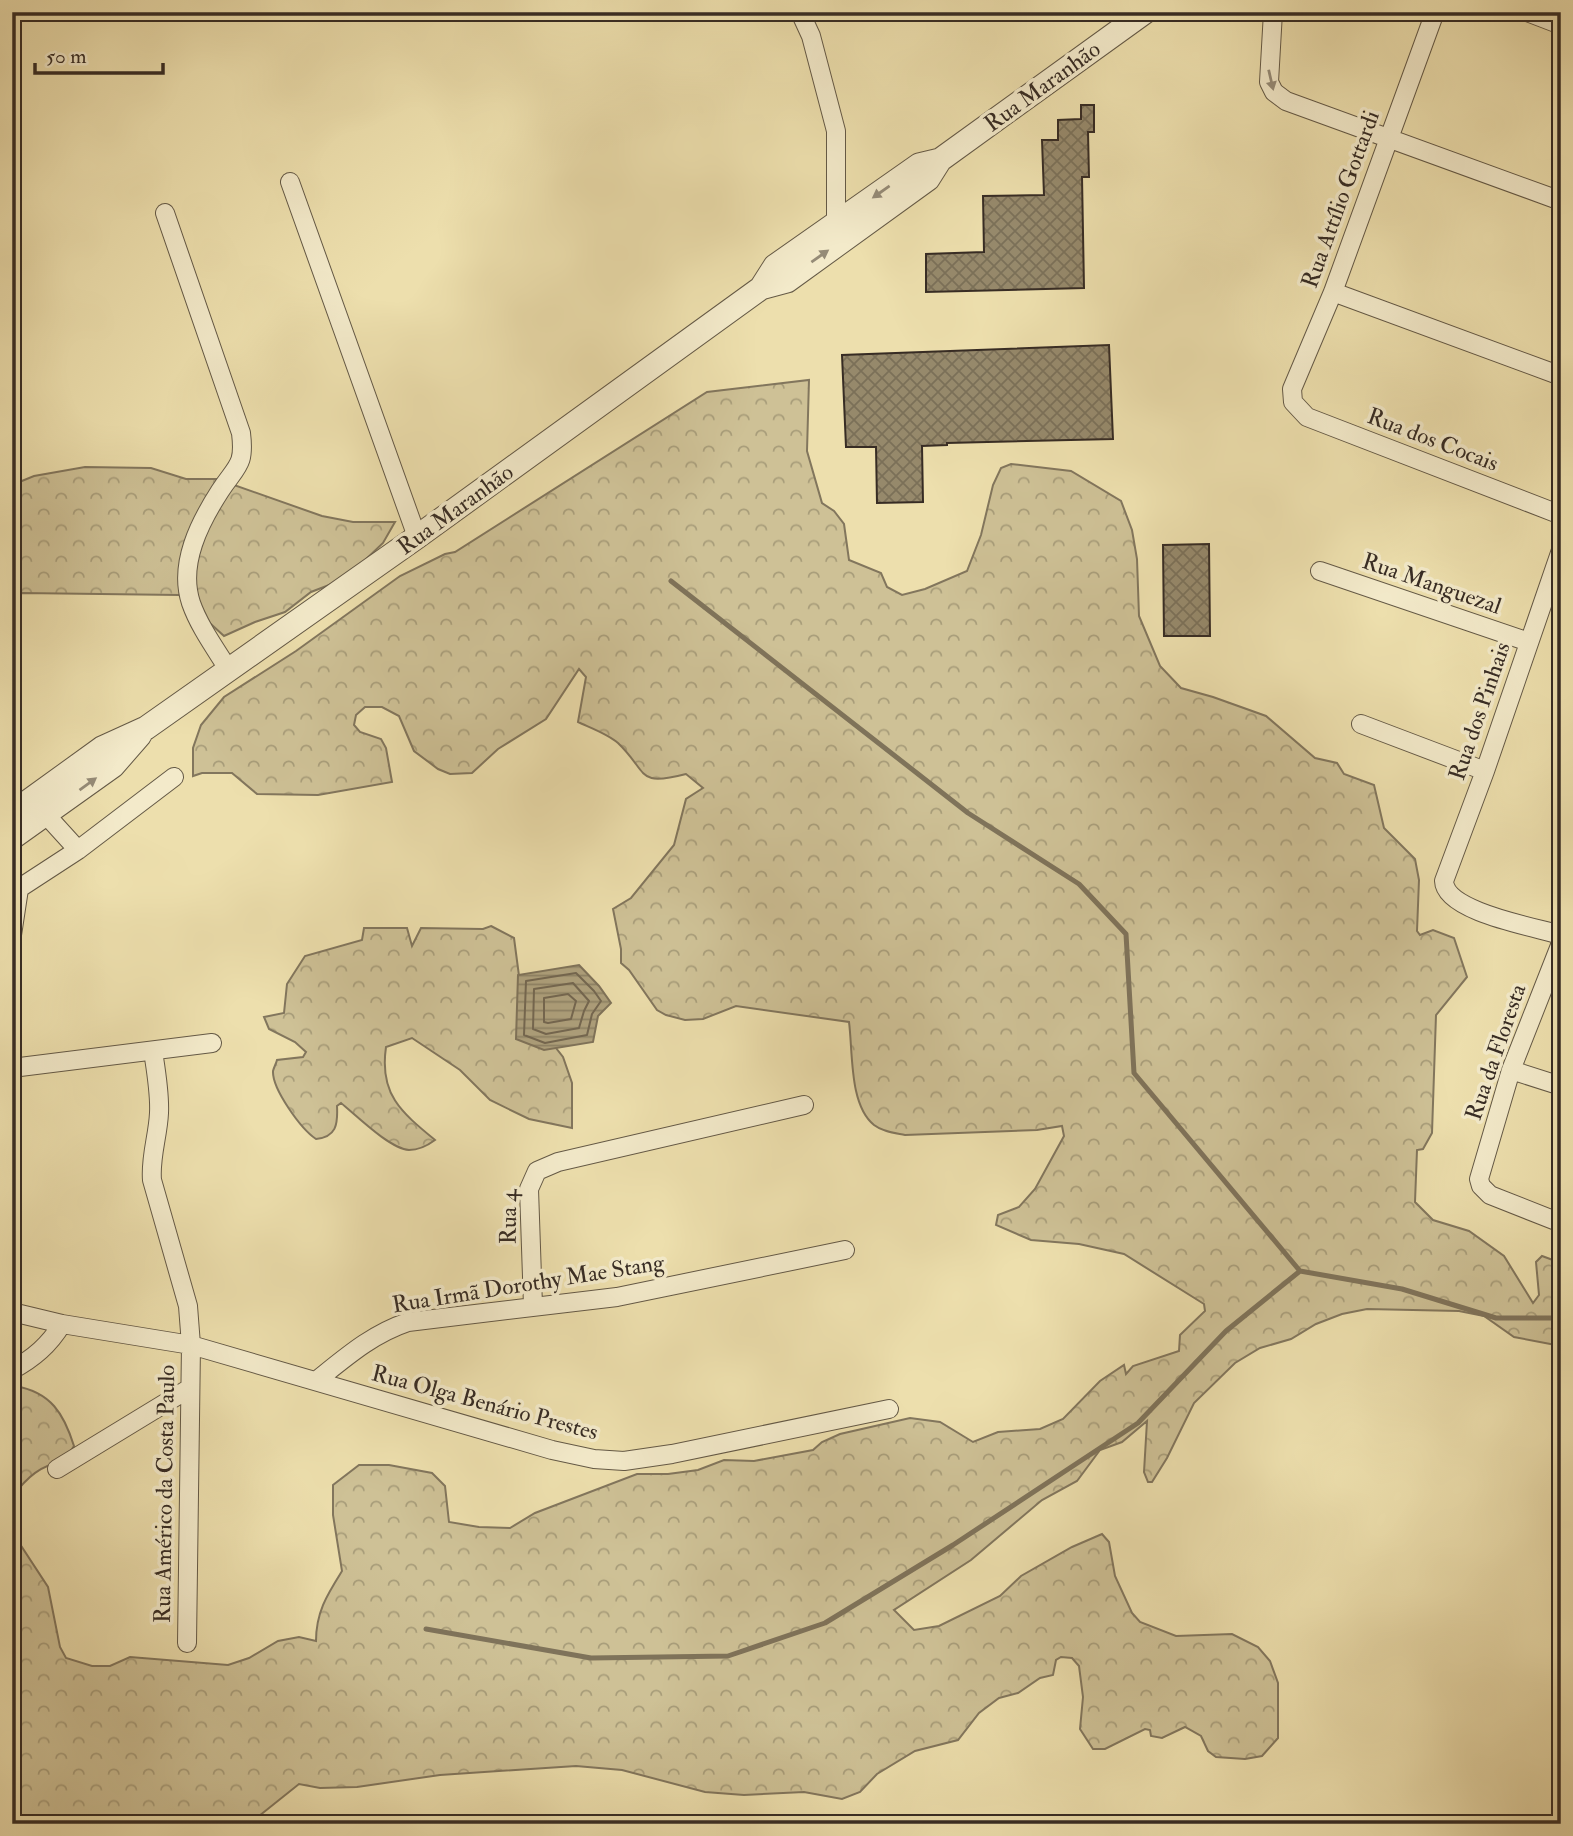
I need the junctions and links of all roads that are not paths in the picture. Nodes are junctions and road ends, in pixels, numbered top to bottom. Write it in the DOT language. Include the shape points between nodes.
graph roads {
  1 [pos="800,12"];
  2 [pos="1144,12"];
  3 [pos="1273,12"];
  4 [pos="1435,12"];
  5 [pos="1527,12"];
  6 [pos="1561,25"];
  7 [pos="1390,137"];
  8 [pos="290,182"];
  9 [pos="1561,201"];
  10 [pos="165,213"];
  11 [pos="848,222"];
  12 [pos="1333,292"];
  13 [pos="1561,376"];
  14 [pos="1293,402"];
  15 [pos="1561,514"];
  16 [pos="417,537"];
  17 [pos="1561,551"];
  18 [pos="1320,571"];
  19 [pos="1529,642"];
  20 [pos="228,669"];
  21 [pos="1361,724"];
  22 [pos="1485,771"];
  23 [pos="174,777"];
  24 [pos="38,807"];
  25 [pos="12,813"];
  26 [pos="12,838"];
  27 [pos="78,850"];
  28 [pos="15,891"];
  29 [pos="12,935"];
  30 [pos="1561,935"];
  31 [pos="1561,943"];
  32 [pos="212,1043"];
  33 [pos="153,1051"];
  34 [pos="12,1068"];
  35 [pos="1511,1070"];
  36 [pos="1561,1086"];
  37 [pos="804,1105"];
  38 [pos="1561,1223"];
  39 [pos="845,1250"];
  40 [pos="533,1306"];
  41 [pos="12,1312"];
  42 [pos="62,1324"];
  43 [pos="191,1345"];
  44 [pos="12,1370"];
  45 [pos="316,1381"];
  46 [pos="190,1388"];
  47 [pos="890,1409"];
  48 [pos="57,1469"];
  49 [pos="187,1643"];
  1 -- 11 [label="street" via="811,36 836,131"];
  2 -- 11 [label="street, Rua Maranhão" via="940,160 919,165"];
  3 -- 7 [label="street, one-way" via="1268,72 1274,92 1286,101"];
  4 -- 7 [label="street, Rua Attílio Gottardi"];
  5 -- 6 [label="street"];
  7 -- 9 [label="street"];
  7 -- 12 [label="street, Rua Attílio Gottardi"];
  8 -- 16 [label="street"];
  10 -- 20 [label="street" via="243,446 240,464 204,516 192,548 188,580 190,601"];
  11 -- 16 [label="street, Rua Maranhão" via="775,265 761,288"];
  12 -- 13 [label="street"];
  12 -- 14 [label="street, Rua Attílio Gottardi" via="1292,389"];
  14 -- 15 [label="street, Rua dos Cocais" via="1307,417"];
  16 -- 20 [label="street, Rua Maranhão"];
  17 -- 19 [label="street, Rua dos Pinhais"];
  18 -- 19 [label="street, Rua Manguezal"];
  19 -- 22 [label="street, Rua dos Pinhais"];
  20 -- 24 [label="street, Rua Maranhão" via="146,728 102,748"];
  21 -- 22 [label="street"];
  22 -- 30 [label="street, Rua dos Pinhais" via="1444,887 1468,909"];
  23 -- 27 [label="street"];
  24 -- 25 [label="street, Rua Maranhão"];
  24 -- 26 [label="street, Rua Maranhão"];
  24 -- 27 [label="street"];
  27 -- 28 [label="street"];
  28 -- 29 [label="street"];
  31 -- 35 [label="street, Rua da Floresta"];
  32 -- 33 [label="street"];
  33 -- 34 [label="street"];
  33 -- 43 [label="street, Rua Américo da Costa Paulo" via="159,1102 152,1180 188,1306"];
  35 -- 36 [label="street"];
  35 -- 38 [label="street, Rua da Floresta" via="1479,1179 1481,1186 1490,1195"];
  37 -- 40 [label="street, Rua 4" via="558,1162 537,1171 529,1189"];
  39 -- 40 [label="street, Rua Irmã Dorothy Mae Stang" via="617,1297"];
  40 -- 45 [label="street, Rua Irmã Dorothy Mae Stang" via="408,1322 387,1329"];
  41 -- 42 [label="street, Rua Olga Benário Prestes"];
  42 -- 43 [label="street, Rua Olga Benário Prestes"];
  42 -- 44 [label="street" via="33,1359"];
  43 -- 45 [label="street, Rua Olga Benário Prestes"];
  43 -- 46 [label="street, Rua Américo da Costa Paulo"];
  45 -- 47 [label="street, Rua Olga Benário Prestes" via="552,1450 624,1461"];
  46 -- 48 [label="street"];
  46 -- 49 [label="street, Rua Américo da Costa Paulo"];
}
